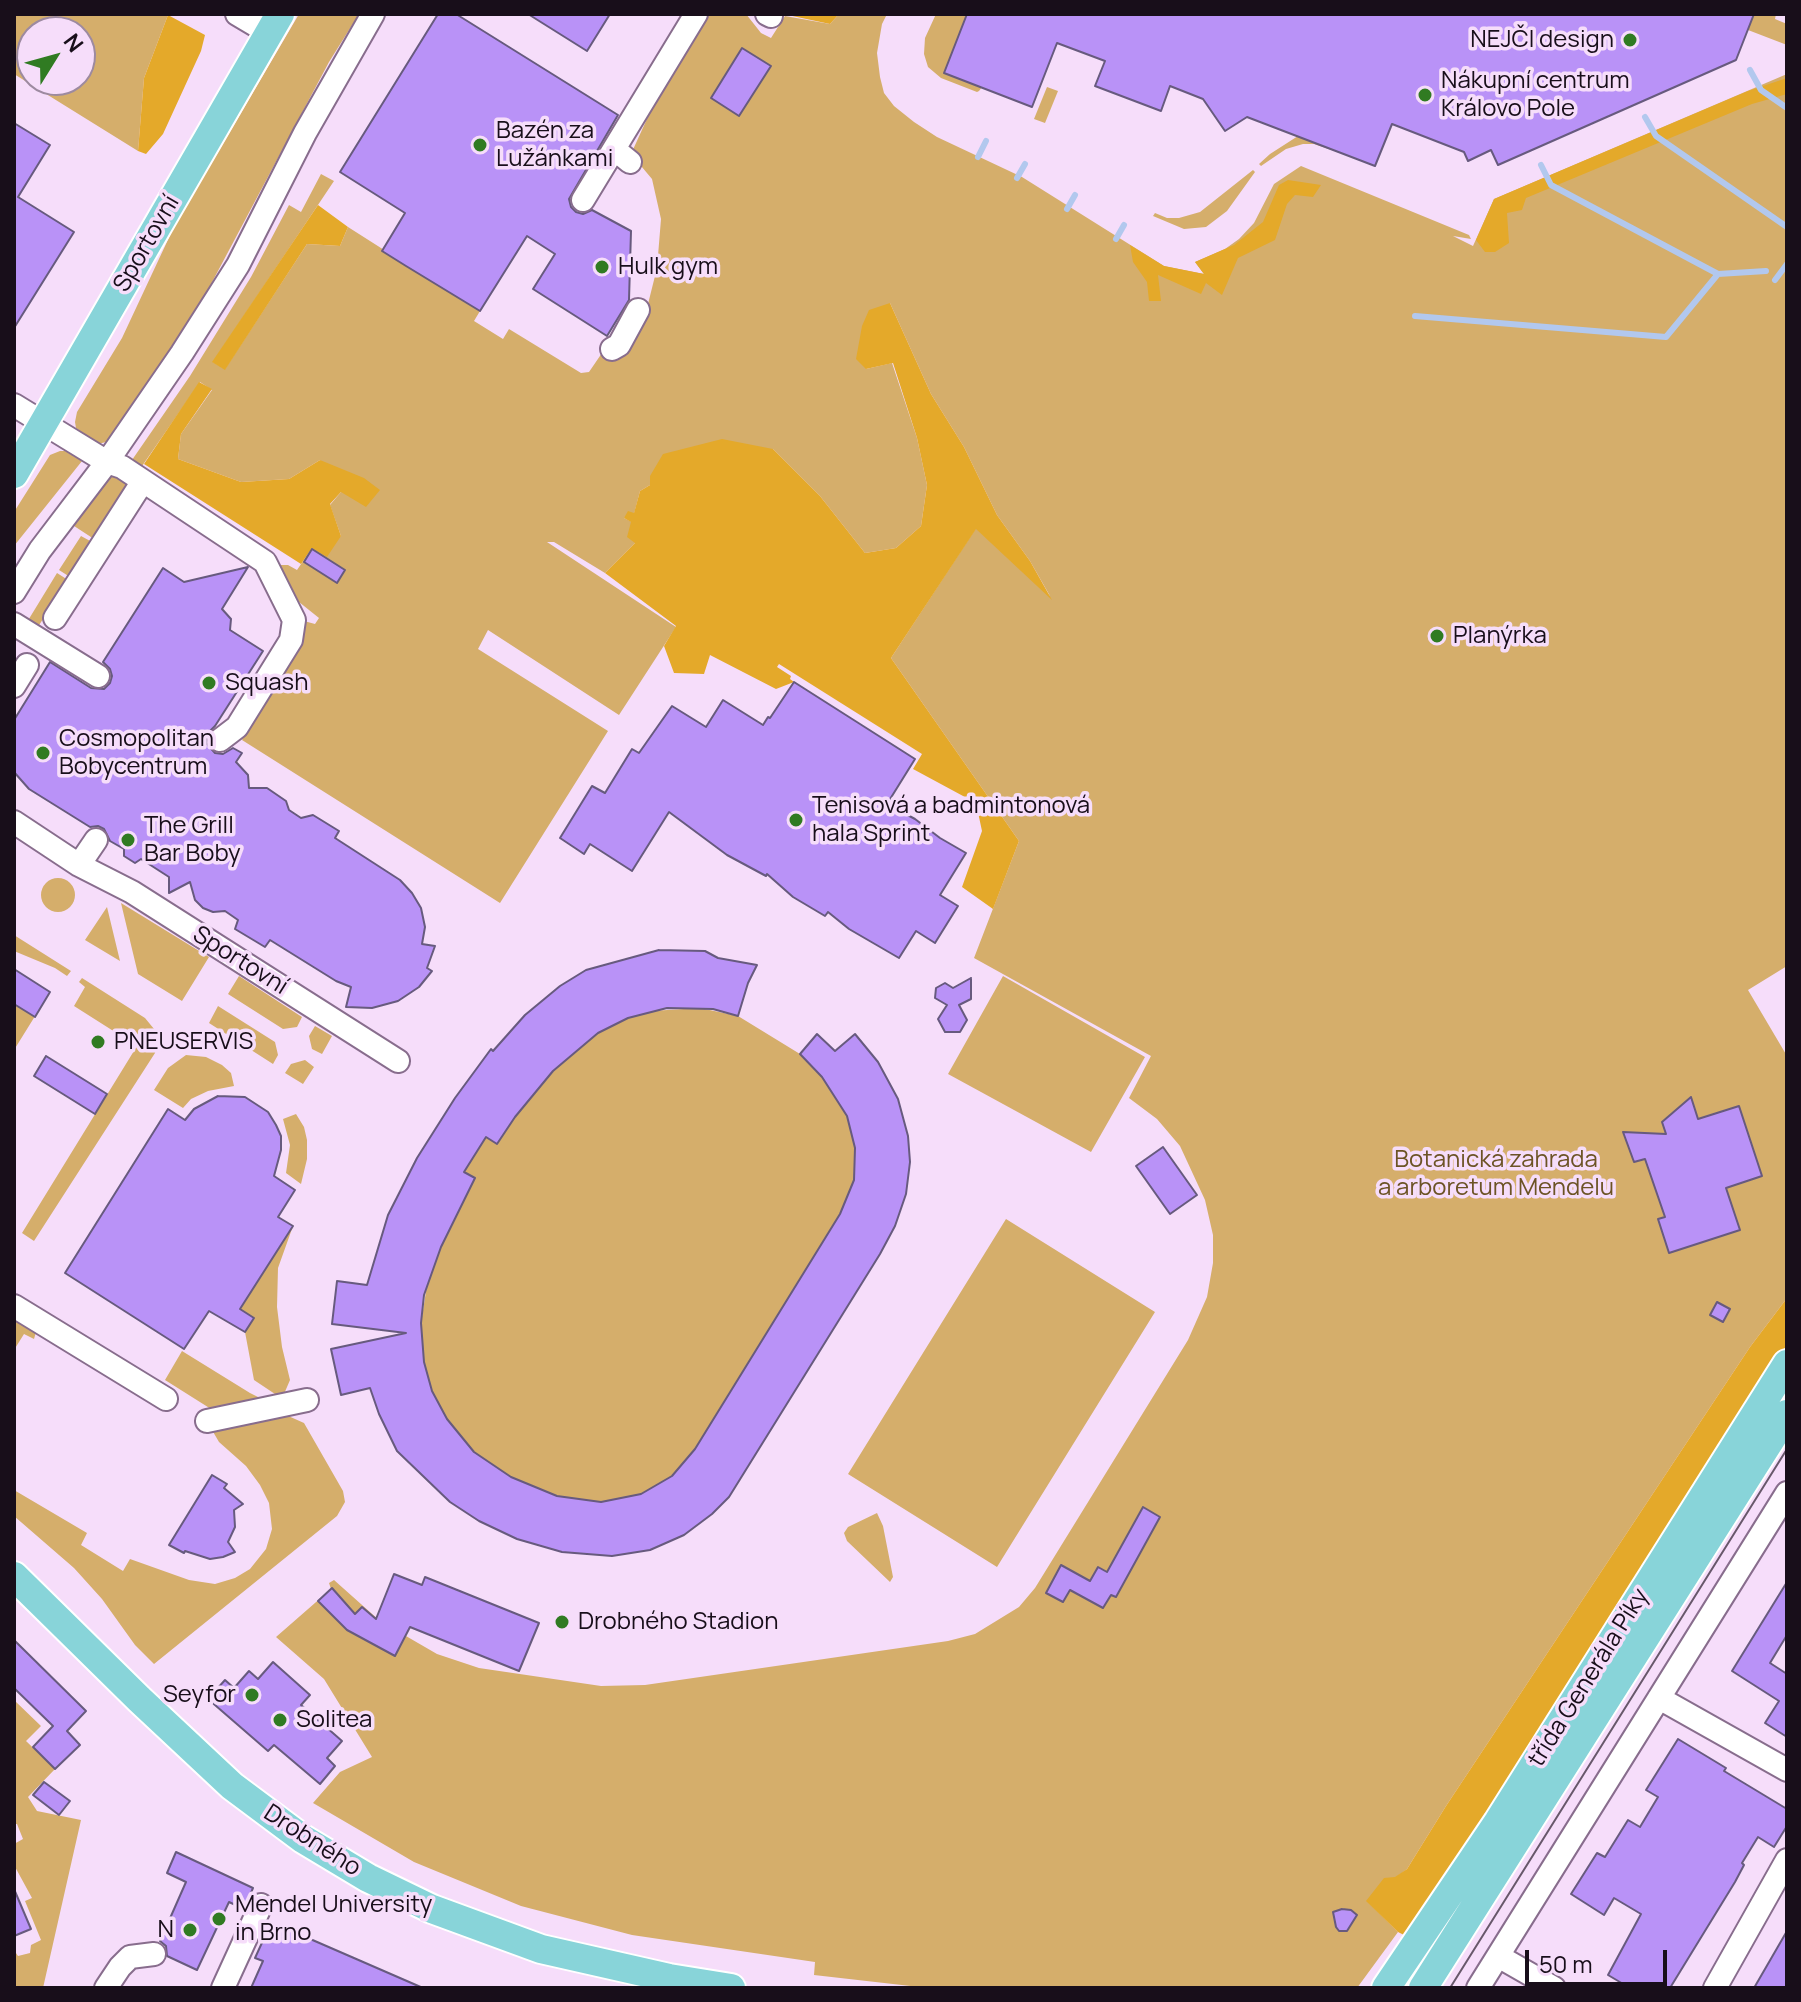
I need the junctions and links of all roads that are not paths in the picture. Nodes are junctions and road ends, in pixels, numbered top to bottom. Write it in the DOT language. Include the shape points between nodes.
graph roads {
  1 [pos="237,14"];
  2 [pos="373,14"];
  3 [pos="696,14"];
  4 [pos="275,23"];
  5 [pos="583,200"];
  6 [pos="638,310"];
  7 [pos="612,349"];
  8 [pos="14,405"];
  9 [pos="45,424"];
  10 [pos="107,462"];
  11 [pos="14,474"];
  12 [pos="143,481"];
  13 [pos="14,592"];
  14 [pos="55,618"];
  15 [pos="14,624"];
  16 [pos="27,665"];
  17 [pos="98,676"];
  18 [pos="14,686"];
  19 [pos="220,740"];
  20 [pos="14,822"];
  21 [pos="96,840"];
  22 [pos="79,865"];
  23 [pos="398,1061"];
  24 [pos="14,1306"];
  25 [pos="1787,1364"];
  26 [pos="166,1399"];
  27 [pos="307,1400"];
  28 [pos="1787,1414"];
  29 [pos="207,1421"];
  30 [pos="1787,1493"];
  31 [pos="14,1576"];
  32 [pos="1659,1698"];
  33 [pos="1787,1770"];
  34 [pos="1787,1860"];
  35 [pos="261,1905"];
  36 [pos="154,1954"];
  37 [pos="1498,1956"];
  38 [pos="1386,1987"];
  39 [pos="106,1988"];
  40 [pos="223,1988"];
  41 [pos="731,1988"];
  42 [pos="1423,1988"];
  43 [pos="1478,1988"];
  44 [pos="1554,1988"];
  45 [pos="1715,1988"];
  1 -- 4 [label="street"];
  2 -- 10 [label="street" via="238,265"];
  3 -- 5 [label="street" via="622,156"];
  4 -- 9 [label="main road, Sportovní"];
  6 -- 7 [label="street"];
  8 -- 9 [label="street"];
  9 -- 10 [label="street"];
  9 -- 11 [label="main road, Sportovní"];
  10 -- 12 [label="street"];
  10 -- 13 [label="street"];
  12 -- 14 [label="street"];
  12 -- 19 [label="street" via="265,562 294,620 284,653 237,727"];
  15 -- 17 [label="street"];
  16 -- 18 [label="street"];
  20 -- 22 [label="street, Sportovní"];
  21 -- 22 [label="street"];
  22 -- 23 [label="street, Sportovní" via="132,892"];
  24 -- 26 [label="street"];
  25 -- 38 [label="main road, třída Generála Píky" via="1498,1822"];
  27 -- 29 [label="street"];
  28 -- 42 [label="main road, třída Generála Píky"];
  30 -- 32 [label="street"];
  31 -- 41 [label="main road, Drobného" via="232,1786 303,1839 368,1878 432,1909 541,1949"];
  32 -- 33 [label="street"];
  32 -- 37 [label="street"];
  34 -- 45 [label="street"];
  35 -- 40 [label="street"];
  36 -- 39 [label="street" via="130,1957"];
  37 -- 43 [label="street"];
  37 -- 44 [label="street"];
}
